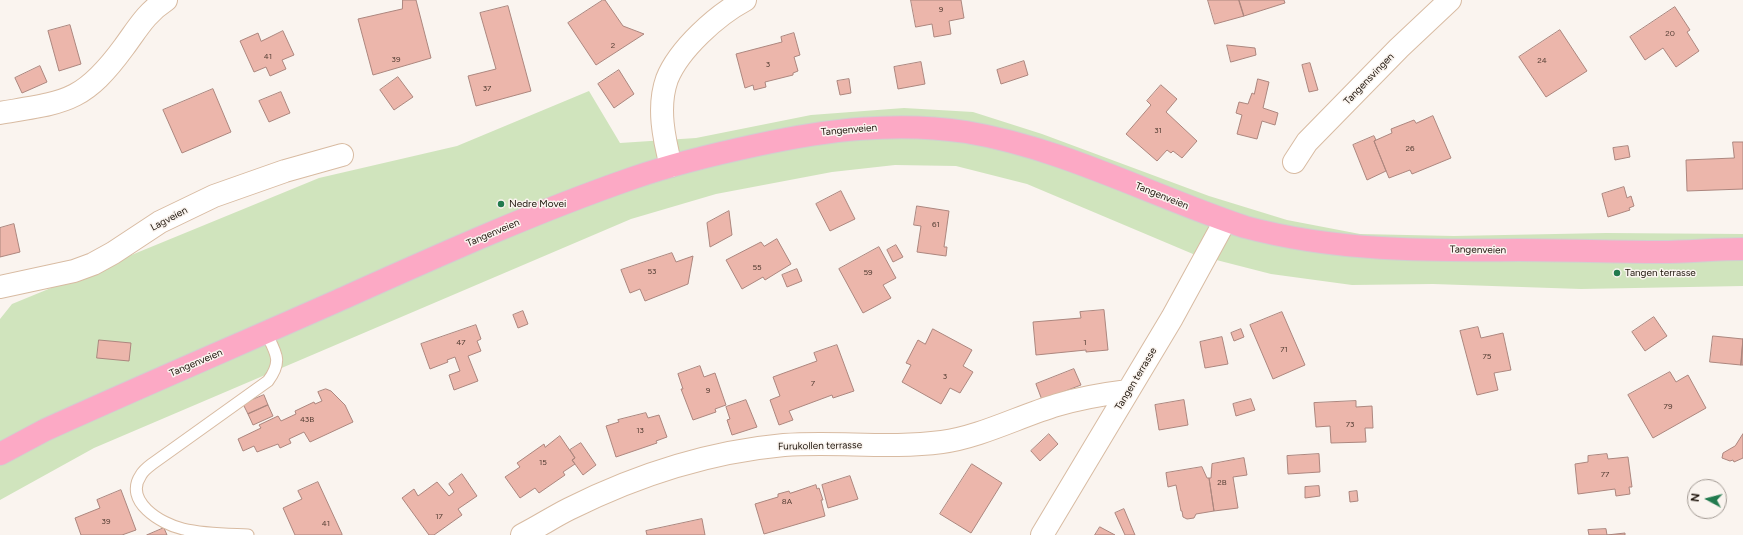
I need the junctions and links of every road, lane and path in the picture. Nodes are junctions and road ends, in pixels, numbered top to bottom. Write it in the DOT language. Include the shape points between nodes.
graph roads {
  1 [pos="166,0"];
  2 [pos="745,0"];
  3 [pos="1450,0"];
  4 [pos="0,113"];
  5 [pos="342,155"];
  6 [pos="1294,162"];
  7 [pos="671,166"];
  8 [pos="1225,221"];
  9 [pos="1743,249"];
  10 [pos="0,288"];
  11 [pos="266,333"];
  12 [pos="1128,391"];
  13 [pos="0,454"];
  14 [pos="248,534"];
  15 [pos="522,535"];
  16 [pos="1042,535"];
  1 -- 4 [label="street" via="151,10 108,69 83,92 54,104"];
  2 -- 7 [label="street" via="713,21 700,34 681,57 668,79 663,113 664,140"];
  3 -- 6 [label="street, Tangensvingen" via="1307,142"];
  5 -- 10 [label="street, Lagveien" via="285,171 214,196 160,222 113,254 93,264 74,271"];
  7 -- 8 [label="main road, Tangenveien" via="805,135 886,127 967,132 1065,159"];
  7 -- 11 [label="main road, Tangenveien" via="511,225"];
  8 -- 9 [label="main road, Tangenveien" via="1271,234 1328,244 1371,248 1662,252"];
  8 -- 12 [label="street, Tangen terrasse" via="1172,318"];
  11 -- 13 [label="main road, Tangenveien" via="45,430"];
  11 -- 14 [label="lane" via="277,356 276,370 268,381 152,464 141,474 136,494 145,508 170,525 195,532"];
  12 -- 15 [label="street, Furukollen terrasse" via="1057,405 1005,424 943,442 896,446 783,446 735,451 686,462 601,494"];
  12 -- 16 [label="street, Tangen terrasse"];
}
